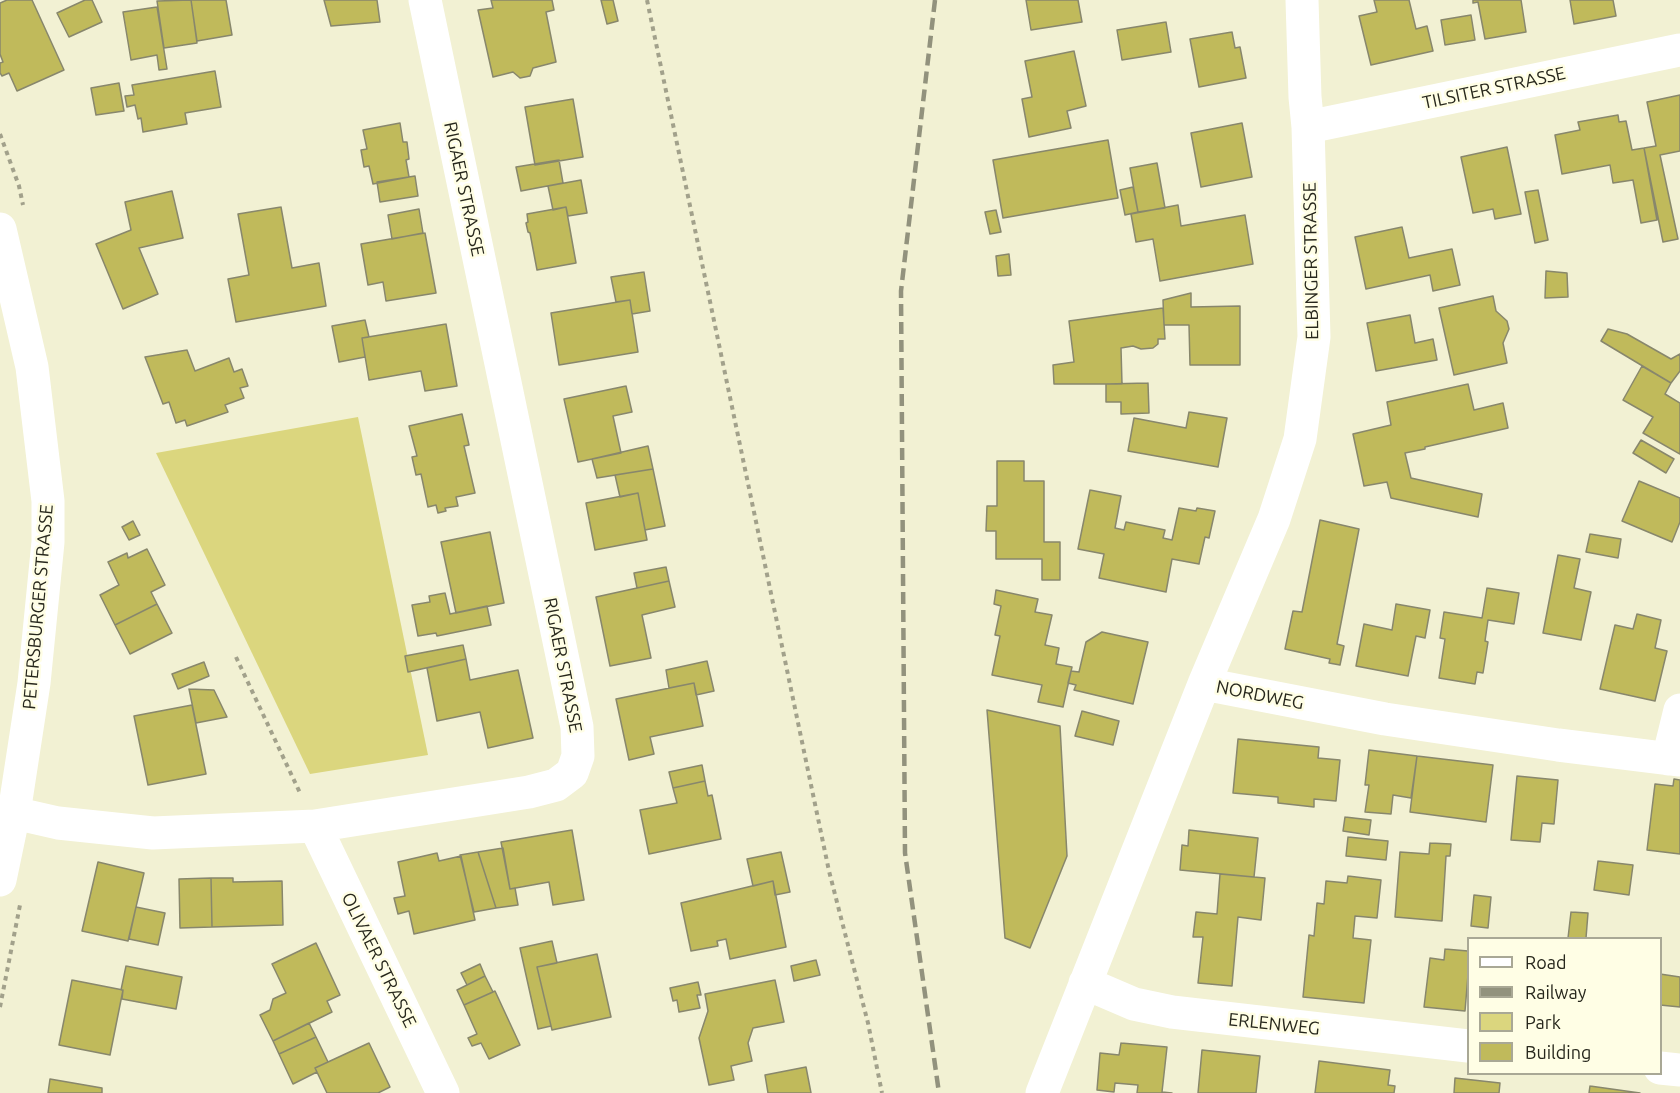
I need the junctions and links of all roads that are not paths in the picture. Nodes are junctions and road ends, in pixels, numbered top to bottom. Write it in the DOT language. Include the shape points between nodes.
graph roads {
  1 [pos="425,0"];
  2 [pos="1302,0"];
  3 [pos="1680,50"];
  4 [pos="1308,127"];
  5 [pos="0,229"];
  6 [pos="1204,684"];
  7 [pos="1680,710"];
  8 [pos="1674,759"];
  9 [pos="14,813"];
  10 [pos="315,826"];
  11 [pos="0,880"];
  12 [pos="1085,983"];
  13 [pos="1467,1046"];
  14 [pos="1662,1068"];
  15 [pos="1680,1070"];
  16 [pos="443,1093"];
  17 [pos="1042,1093"];
  1 -- 10 [label="street, RIGAER STRASSE" via="577,727 578,756 573,773 556,785"];
  2 -- 4 [label="street, ELBINGER STRASSE"];
  3 -- 4 [label="street, TILSITER STRASSE"];
  4 -- 6 [label="street, ELBINGER STRASSE" via="1314,337 1300,439 1274,519"];
  5 -- 9 [label="street, PETERSBURGER STRASSE" via="33,367 48,501 48,542 34,683"];
  6 -- 8 [label="street, NORDWEG" via="1385,719"];
  6 -- 12 [label="street, NORDWEG"];
  7 -- 8 [label="street"];
  9 -- 10 [label="street, RIGAER STRASSE" via="58,823 153,832"];
  9 -- 11 [label="street, PETERSBURGER STRASSE"];
  10 -- 16 [label="street, OLIVAER STRASSE"];
  12 -- 13 [label="street, ERLENWEG" via="1134,1005 1172,1012"];
  12 -- 17 [label="street, NORDWEG"];
  14 -- 15 [label="street"];
}
